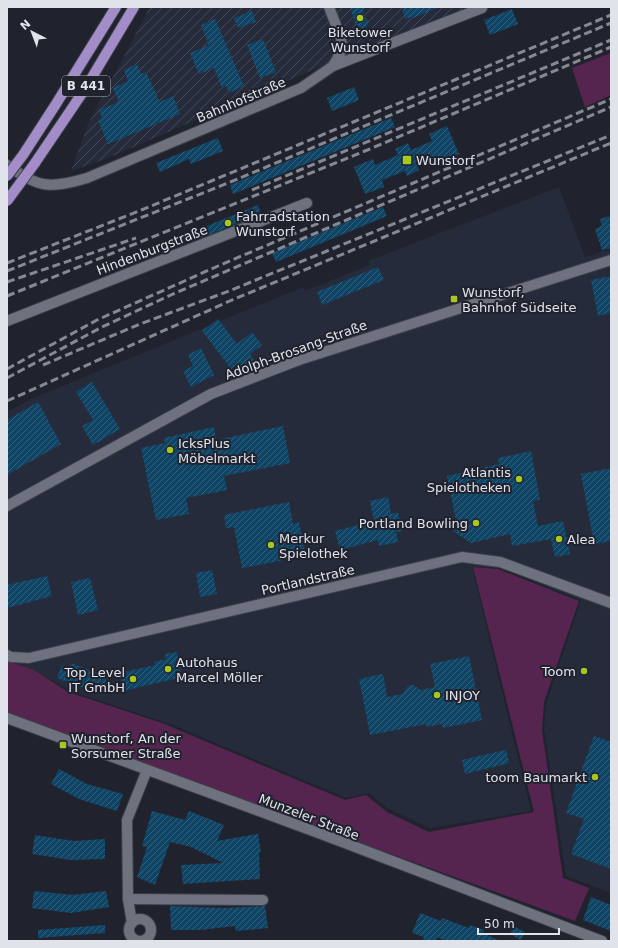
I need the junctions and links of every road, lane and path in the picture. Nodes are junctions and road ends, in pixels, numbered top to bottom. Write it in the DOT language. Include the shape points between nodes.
graph roads {
  1 [pos="116,7"];
  2 [pos="134,7"];
  3 [pos="329,7"];
  4 [pos="482,8"];
  5 [pos="333,66"];
  6 [pos="7,165"];
  7 [pos="7,176"];
  8 [pos="7,201"];
  9 [pos="307,203"];
  10 [pos="611,260"];
  11 [pos="7,321"];
  12 [pos="7,506"];
  13 [pos="611,603"];
  14 [pos="7,655"];
  15 [pos="7,718"];
  16 [pos="147,770"];
  17 [pos="128,899"];
  18 [pos="263,900"];
  19 [pos="132,922"];
  20 [pos="602,941"];
  1 -- 7 [label="main road, B 441, bridge" via="60,98"];
  2 -- 8 [label="main road, B 441, bridge" via="85,89"];
  3 -- 5 [label="street" via="341,38 342,50"];
  4 -- 5 [label="street, Bahnhofstraße"];
  5 -- 6 [label="street, Bahnhofstraße" via="301,88 101,172 63,185 27,180"];
  9 -- 11 [label="street, Hindenburgstraße"];
  10 -- 12 [label="street, Adolph-Brosang-Straße" via="298,360 211,394"];
  13 -- 14 [label="street, Portlandstraße" via="500,562 462,557 29,658"];
  15 -- 16 [label="street, Munzeler Straße"];
  16 -- 17 [label="street" via="127,820"];
  16 -- 20 [label="street, Munzeler Straße"];
  17 -- 18 [label="street"];
  17 -- 19 [label="street"];
}
